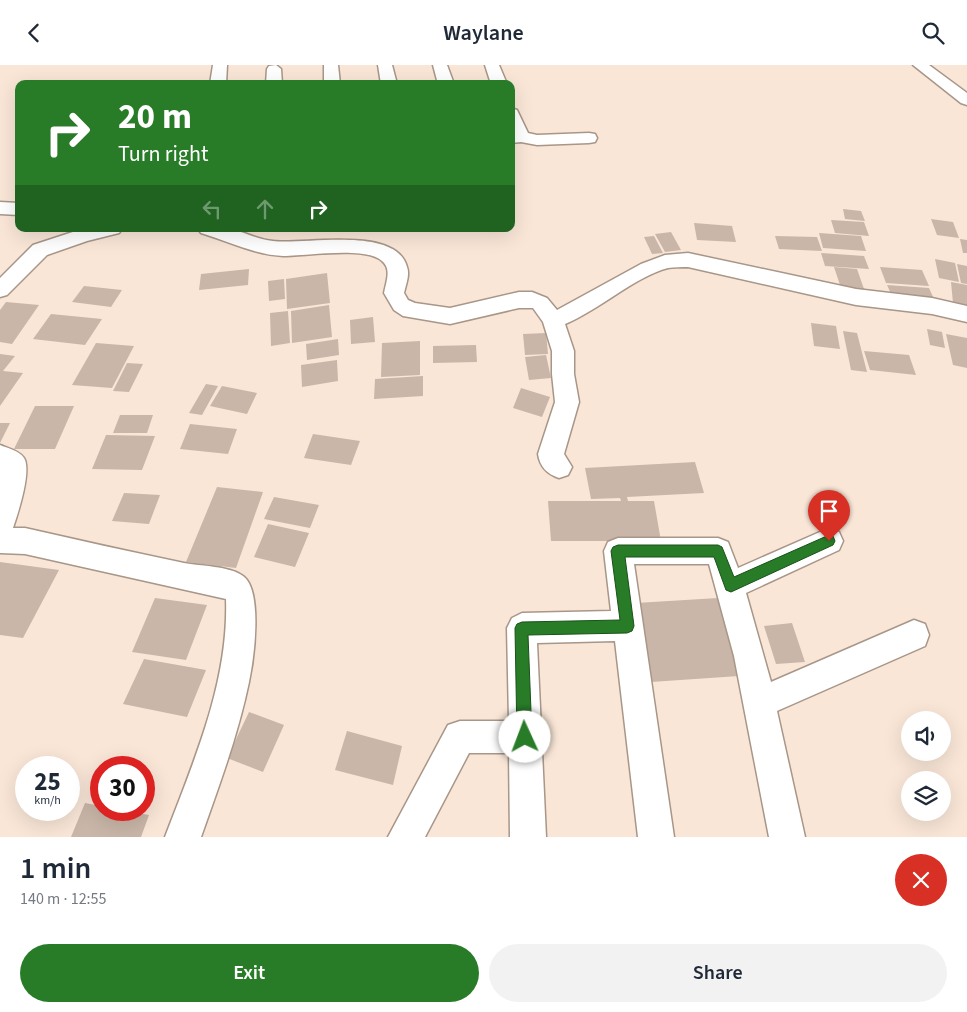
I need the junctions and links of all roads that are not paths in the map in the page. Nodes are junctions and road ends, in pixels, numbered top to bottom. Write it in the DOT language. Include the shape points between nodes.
graph roads {
  1 [pos="220,65"];
  2 [pos="331,65"];
  3 [pos="385,65"];
  4 [pos="440,65"];
  5 [pos="492,65"];
  6 [pos="920,65"];
  7 [pos="218,80"];
  8 [pos="332,80"];
  9 [pos="388,80"];
  10 [pos="445,80"];
  11 [pos="498,80"];
  12 [pos="967,100"];
  13 [pos="516,138"];
  14 [pos="589,138"];
  15 [pos="0,208"];
  16 [pos="15,209"];
  17 [pos="98,232"];
  18 [pos="218,232"];
  19 [pos="0,290"];
  20 [pos="967,314"];
  21 [pos="553,320"];
  22 [pos="0,456"];
  23 [pos="559,467"];
  24 [pos="0,526"];
  25 [pos="0,540"];
  26 [pos="829,541"];
  27 [pos="731,585"];
  28 [pos="627,626"];
  29 [pos="914,635"];
  30 [pos="759,703"];
  31 [pos="525,737"];
  32 [pos="183,837"];
  33 [pos="406,837"];
  34 [pos="528,837"];
  35 [pos="656,837"];
  36 [pos="787,837"];
  1 -- 7 [label="street"];
  2 -- 8 [label="street"];
  3 -- 9 [label="street"];
  4 -- 10 [label="street"];
  5 -- 11 [label="street"];
  6 -- 12 [label="street"];
  13 -- 14 [label="street"];
  15 -- 16 [label="street"];
  17 -- 19 [label="street" via="40,251"];
  18 -- 21 [label="street" via="271,248 370,247 390,256 396,263 398,271 394,293 401,305 411,310 450,316 532,300 540,303"];
  20 -- 21 [label="street" via="932,306 856,297 688,261 663,262 576,312"];
  21 -- 23 [label="street" via="563,351 567,402 551,454"];
  22 -- 24 [label="street" via="14,464 14,479"];
  25 -- 32 [label="street" via="25,541 232,585 238,591 241,616 234,681 208,769"];
  26 -- 27 [label="street"];
  27 -- 28 [label="street" via="718,551 618,551"];
  27 -- 30 [label="street"];
  28 -- 31 [label="street" via="522,628"];
  28 -- 35 [label="street"];
  29 -- 30 [label="street"];
  30 -- 36 [label="street"];
  31 -- 33 [label="street" via="460,737"];
  31 -- 34 [label="street"];
}
